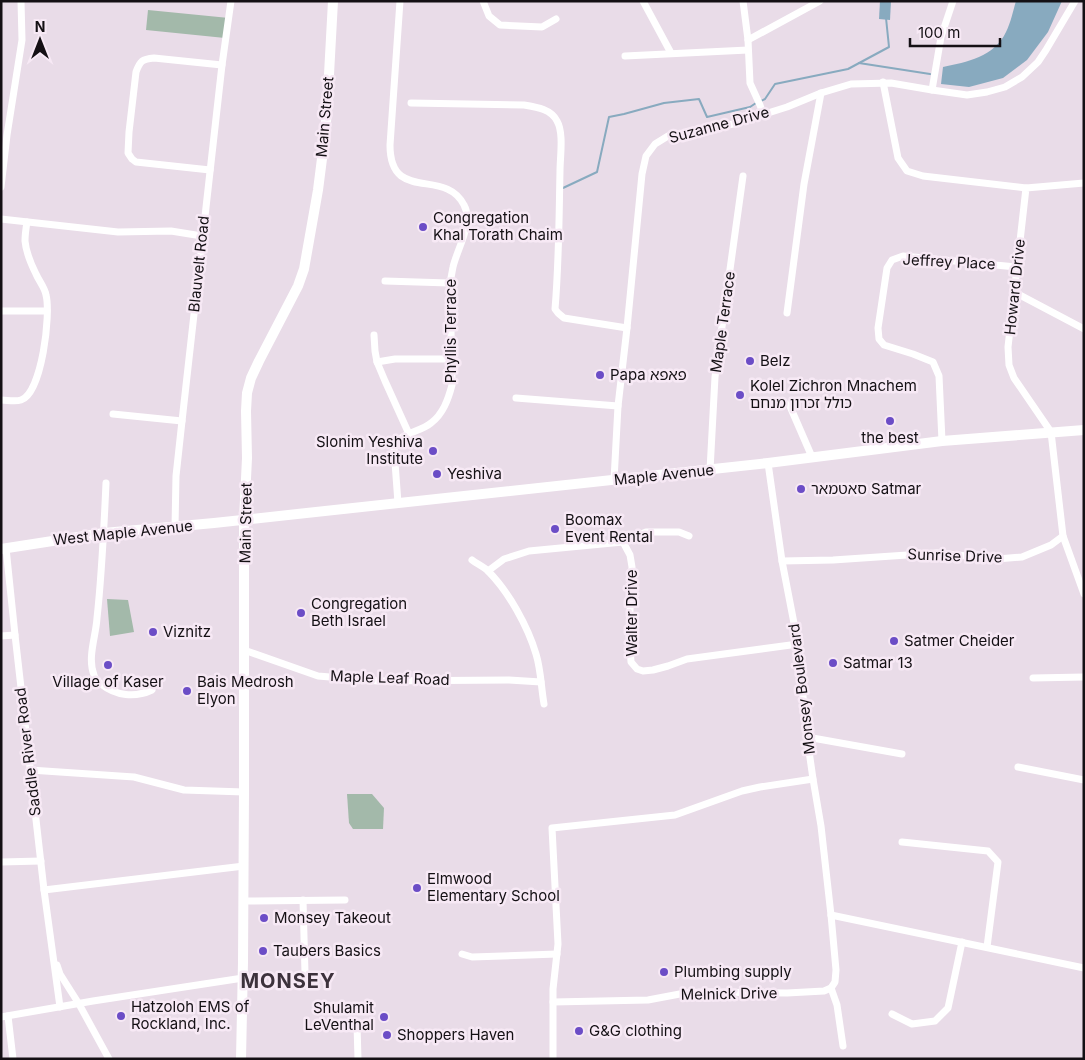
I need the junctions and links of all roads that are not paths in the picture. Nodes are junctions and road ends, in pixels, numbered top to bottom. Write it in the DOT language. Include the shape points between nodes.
graph roads {
  1 [pos="21,1"];
  2 [pos="231,1"];
  3 [pos="333,1"];
  4 [pos="400,1"];
  5 [pos="484,1"];
  6 [pos="642,1"];
  7 [pos="743,1"];
  8 [pos="820,1"];
  9 [pos="953,1"];
  10 [pos="1075,1"];
  11 [pos="556,19"];
  12 [pos="748,40"];
  13 [pos="748,50"];
  14 [pos="671,53"];
  15 [pos="625,56"];
  16 [pos="222,65"];
  17 [pos="883,82"];
  18 [pos="932,90"];
  19 [pos="821,93"];
  20 [pos="411,103"];
  21 [pos="763,114"];
  22 [pos="210,170"];
  23 [pos="744,176"];
  24 [pos="1084,183"];
  25 [pos="1,187"];
  26 [pos="1026,188"];
  27 [pos="1,219"];
  28 [pos="27,222"];
  29 [pos="202,236"];
  30 [pos="1016,267"];
  31 [pos="385,281"];
  32 [pos="449,283"];
  33 [pos="1014,292"];
  34 [pos="1,311"];
  35 [pos="47,311"];
  36 [pos="787,313"];
  37 [pos="627,328"];
  38 [pos="1084,329"];
  39 [pos="374,334"];
  40 [pos="452,359"];
  41 [pos="377,362"];
  42 [pos="516,398"];
  43 [pos="1,400"];
  44 [pos="789,404"];
  45 [pos="618,406"];
  46 [pos="113,414"];
  47 [pos="182,421"];
  48 [pos="1084,430"];
  49 [pos="1051,432"];
  50 [pos="409,434"];
  51 [pos="942,441"];
  52 [pos="812,457"];
  53 [pos="768,464"];
  54 [pos="710,470"];
  55 [pos="614,480"];
  56 [pos="106,483"];
  57 [pos="398,503"];
  58 [pos="244,520"];
  59 [pos="174,527"];
  60 [pos="104,533"];
  61 [pos="689,536"];
  62 [pos="1063,536"];
  63 [pos="623,542"];
  64 [pos="4,548"];
  65 [pos="472,560"];
  66 [pos="782,561"];
  67 [pos="488,571"];
  68 [pos="1084,594"];
  69 [pos="14,635"];
  70 [pos="1,636"];
  71 [pos="798,644"];
  72 [pos="244,650"];
  73 [pos="1084,677"];
  74 [pos="1033,678"];
  75 [pos="540,682"];
  76 [pos="152,690"];
  77 [pos="544,704"];
  78 [pos="807,737"];
  79 [pos="902,754"];
  80 [pos="1018,767"];
  81 [pos="30,770"];
  82 [pos="813,779"];
  83 [pos="1084,780"];
  84 [pos="244,792"];
  85 [pos="902,842"];
  86 [pos="41,861"];
  87 [pos="1,862"];
  88 [pos="244,866"];
  89 [pos="44,890"];
  90 [pos="303,900"];
  91 [pos="345,900"];
  92 [pos="244,901"];
  93 [pos="831,915"];
  94 [pos="962,942"];
  95 [pos="987,947"];
  96 [pos="462,954"];
  97 [pos="557,954"];
  98 [pos="53,956"];
  99 [pos="1084,968"];
  100 [pos="305,973"];
  101 [pos="243,978"];
  102 [pos="831,988"];
  103 [pos="553,1002"];
  104 [pos="79,1004"];
  105 [pos="60,1007"];
  106 [pos="892,1014"];
  107 [pos="4,1016"];
  108 [pos="357,1026"];
  109 [pos="843,1046"];
  110 [pos="13,1059"];
  111 [pos="109,1059"];
  112 [pos="241,1059"];
  113 [pos="358,1059"];
  114 [pos="552,1059"];
  1 -- 25 [label="street" via="22,40"];
  2 -- 16 [label="street, Blauvelt Road"];
  3 -- 58 [label="street, Main Street" via="324,143 304,269 251,378 247,393"];
  4 -- 32 [label="street, Phyllis Terrace" via="390,156 392,165 403,178 448,188 465,206 467,222"];
  5 -- 11 [label="street" via="489,16 500,25 542,27"];
  6 -- 14 [label="street"];
  7 -- 12 [label="street"];
  8 -- 12 [label="street"];
  9 -- 18 [label="street" via="941,37"];
  10 -- 18 [label="street, Suzanne Drive" via="1038,62 1022,77 987,92 967,94"];
  12 -- 13 [label="street"];
  13 -- 14 [label="street"];
  13 -- 21 [label="street" via="750,83"];
  14 -- 15 [label="street"];
  16 -- 22 [label="street, Blauvelt Road"];
  16 -- 22 [label="street" via="154,58 140,63 136,72 129,132 128,153 136,162"];
  17 -- 18 [label="street, Suzanne Drive"];
  17 -- 19 [label="street, Suzanne Drive" via="851,84"];
  17 -- 26 [label="street" via="898,158 907,171 923,176"];
  19 -- 21 [label="street, Suzanne Drive"];
  19 -- 36 [label="street" via="804,184"];
  20 -- 37 [label="street" via="524,105 551,114 561,135 555,309 564,318"];
  21 -- 37 [label="street, Suzanne Drive" via="732,124 668,136 655,144 646,156"];
  22 -- 29 [label="street, Blauvelt Road"];
  23 -- 54 [label="street, Maple Terrace" via="715,378"];
  24 -- 26 [label="street"];
  26 -- 30 [label="street, Howard Drive"];
  27 -- 28 [label="street"];
  28 -- 29 [label="street" via="118,232 171,231"];
  28 -- 35 [label="street" via="27,251 46,294"];
  29 -- 47 [label="street, Blauvelt Road"];
  30 -- 33 [label="street, Howard Drive"];
  30 -- 51 [label="street, Jeffrey Place" via="903,256 892,260 887,268 879,339 884,346 933,362 938,376"];
  31 -- 32 [label="street"];
  32 -- 40 [label="street, Phyllis Terrace"];
  33 -- 38 [label="street"];
  33 -- 49 [label="street, Howard Drive" via="1009,365 1014,378"];
  34 -- 35 [label="street"];
  35 -- 43 [label="street" via="43,352 34,387 21,400"];
  37 -- 45 [label="street, Suzanne Drive"];
  39 -- 41 [label="street"];
  40 -- 41 [label="street"];
  40 -- 50 [label="street, Phyllis Terrace" via="452,386 443,410 431,423"];
  41 -- 50 [label="street"];
  42 -- 45 [label="street"];
  44 -- 52 [label="street"];
  45 -- 55 [label="street, Suzanne Drive"];
  46 -- 47 [label="street"];
  47 -- 59 [label="street, Blauvelt Road"];
  48 -- 49 [label="street, Maple Avenue"];
  49 -- 51 [label="street, Maple Avenue"];
  49 -- 62 [label="street"];
  50 -- 57 [label="street, Phyllis Terrace" via="397,441 394,450"];
  51 -- 52 [label="street, Maple Avenue"];
  52 -- 53 [label="street, Maple Avenue"];
  53 -- 54 [label="street, Maple Avenue"];
  53 -- 66 [label="street, Monsey Boulevard"];
  54 -- 55 [label="street, Maple Avenue"];
  55 -- 57 [label="street, Maple Avenue"];
  56 -- 60 [label="street"];
  57 -- 58 [label="street, Maple Avenue"];
  58 -- 59 [label="street, West Maple Avenue"];
  58 -- 72 [label="street, Main Street"];
  59 -- 60 [label="street, West Maple Avenue"];
  60 -- 64 [label="street, West Maple Avenue"];
  60 -- 76 [label="street" via="92,655 94,677 114,692 134,695"];
  61 -- 63 [label="street" via="679,532 646,532"];
  62 -- 66 [label="street, Sunrise Drive" via="1051,545 1022,557 997,559 937,553"];
  62 -- 68 [label="street"];
  63 -- 67 [label="street" via="529,551 504,559"];
  63 -- 71 [label="street, Walter Drive" via="632,567 629,632 631,662 637,669 653,670 687,659"];
  64 -- 69 [label="street, Saddle River Road"];
  65 -- 67 [label="street"];
  66 -- 71 [label="street, Monsey Boulevard"];
  67 -- 75 [label="street" via="528,631 537,655"];
  69 -- 70 [label="street"];
  69 -- 81 [label="street, Saddle River Road"];
  71 -- 78 [label="street, Monsey Boulevard"];
  72 -- 75 [label="street, Maple Leaf Road" via="318,676 378,681"];
  72 -- 84 [label="street, Main Street"];
  73 -- 74 [label="street"];
  75 -- 77 [label="street"];
  78 -- 79 [label="street"];
  78 -- 82 [label="street, Monsey Boulevard"];
  80 -- 83 [label="street"];
  81 -- 84 [label="street" via="134,777 184,790"];
  81 -- 86 [label="street, Saddle River Road"];
  82 -- 93 [label="street, Monsey Boulevard"];
  82 -- 97 [label="street" via="742,791 675,815 552,828"];
  84 -- 88 [label="street, Main Street"];
  85 -- 95 [label="street" via="988,851 998,862"];
  86 -- 87 [label="street"];
  86 -- 89 [label="street, Saddle River Road"];
  88 -- 89 [label="street"];
  88 -- 92 [label="street, Main Street"];
  89 -- 98 [label="street, Saddle River Road"];
  90 -- 91 [label="street"];
  90 -- 92 [label="street"];
  90 -- 100 [label="street"];
  92 -- 101 [label="street, Main Street"];
  93 -- 94 [label="street"];
  93 -- 102 [label="street" via="836,970"];
  94 -- 95 [label="street"];
  94 -- 106 [label="street" via="948,1008 935,1021 912,1024"];
  95 -- 99 [label="street"];
  96 -- 97 [label="street" via="472,957"];
  97 -- 103 [label="street"];
  98 -- 104 [label="street, Saddle River Road"];
  98 -- 105 [label="street, Saddle River Road"];
  101 -- 104 [label="street"];
  101 -- 112 [label="street, Main Street"];
  102 -- 103 [label="street, Melnick Drive" via="788,993 704,992 648,1000"];
  102 -- 109 [label="street"];
  103 -- 114 [label="street"];
  104 -- 105 [label="street"];
  104 -- 111 [label="street, Saddle River Road"];
  105 -- 107 [label="street"];
  107 -- 110 [label="street"];
  108 -- 113 [label="street"];
}
